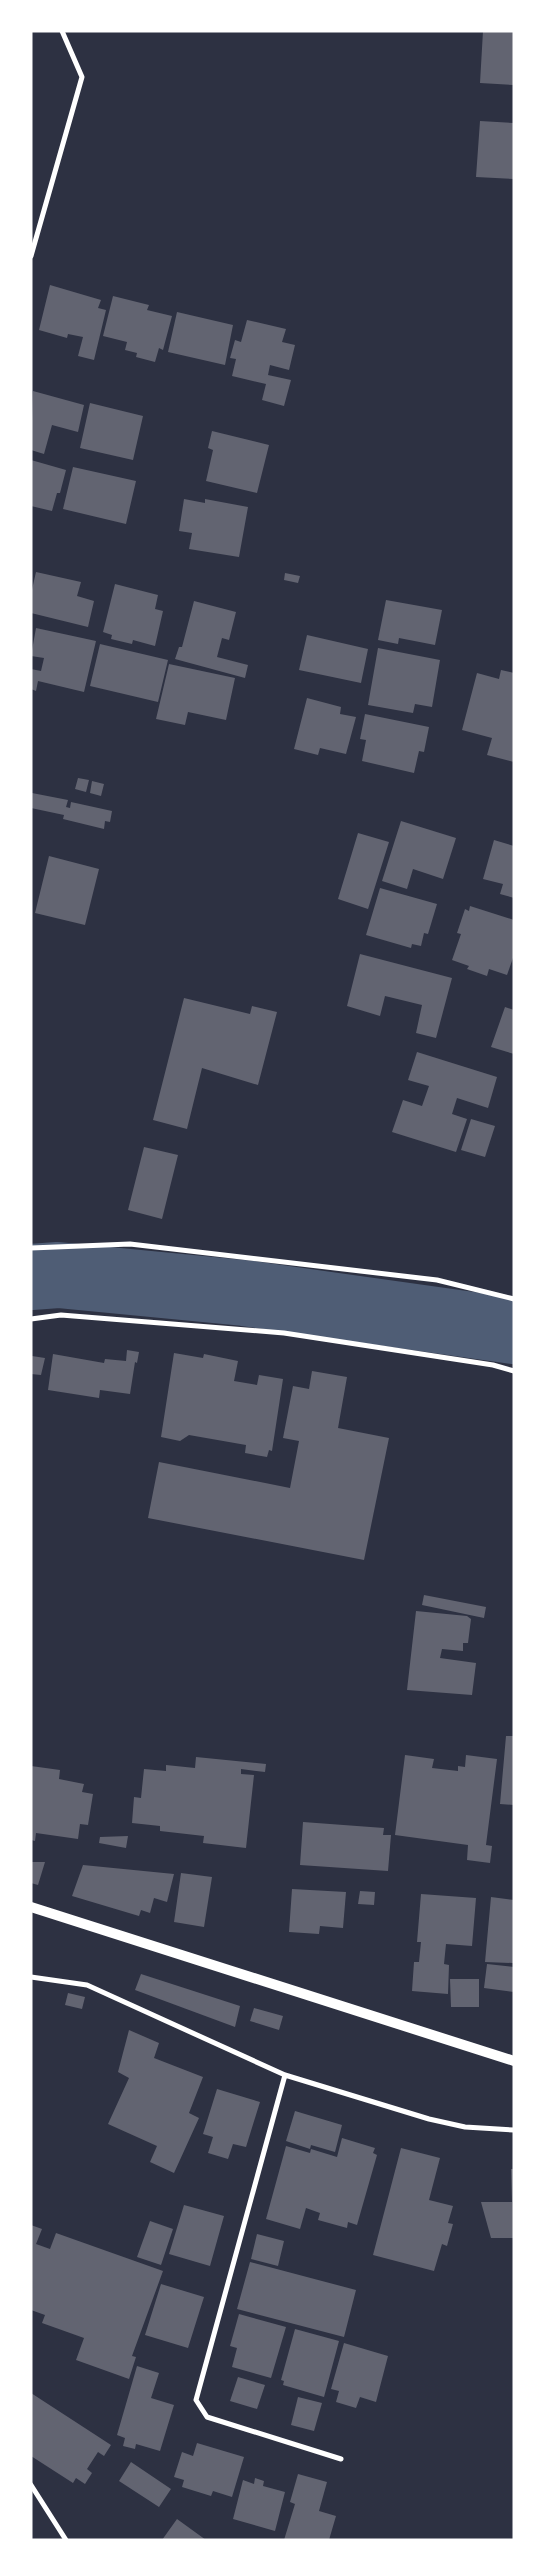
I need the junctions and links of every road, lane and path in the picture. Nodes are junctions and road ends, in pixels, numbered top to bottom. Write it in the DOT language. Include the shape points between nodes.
graph roads {
  1 [pos="62,31"];
  2 [pos="31,256"];
  3 [pos="31,1248"];
  4 [pos="514,1299"];
  5 [pos="31,1319"];
  6 [pos="514,1372"];
  7 [pos="31,1908"];
  8 [pos="31,1977"];
  9 [pos="514,2062"];
  10 [pos="285,2075"];
  11 [pos="514,2130"];
  12 [pos="341,2459"];
  13 [pos="31,2486"];
  14 [pos="66,2540"];
  1 -- 2 [label="street" via="82,77"];
  3 -- 4 [label="street" via="130,1244 437,1280"];
  5 -- 6 [label="street" via="61,1315 284,1333 493,1365"];
  7 -- 9 [label="main road"];
  8 -- 10 [label="street" via="86,1985"];
  10 -- 11 [label="street" via="430,2119"];
  10 -- 12 [label="street" via="196,2400 207,2417"];
  13 -- 14 [label="street"];
}
